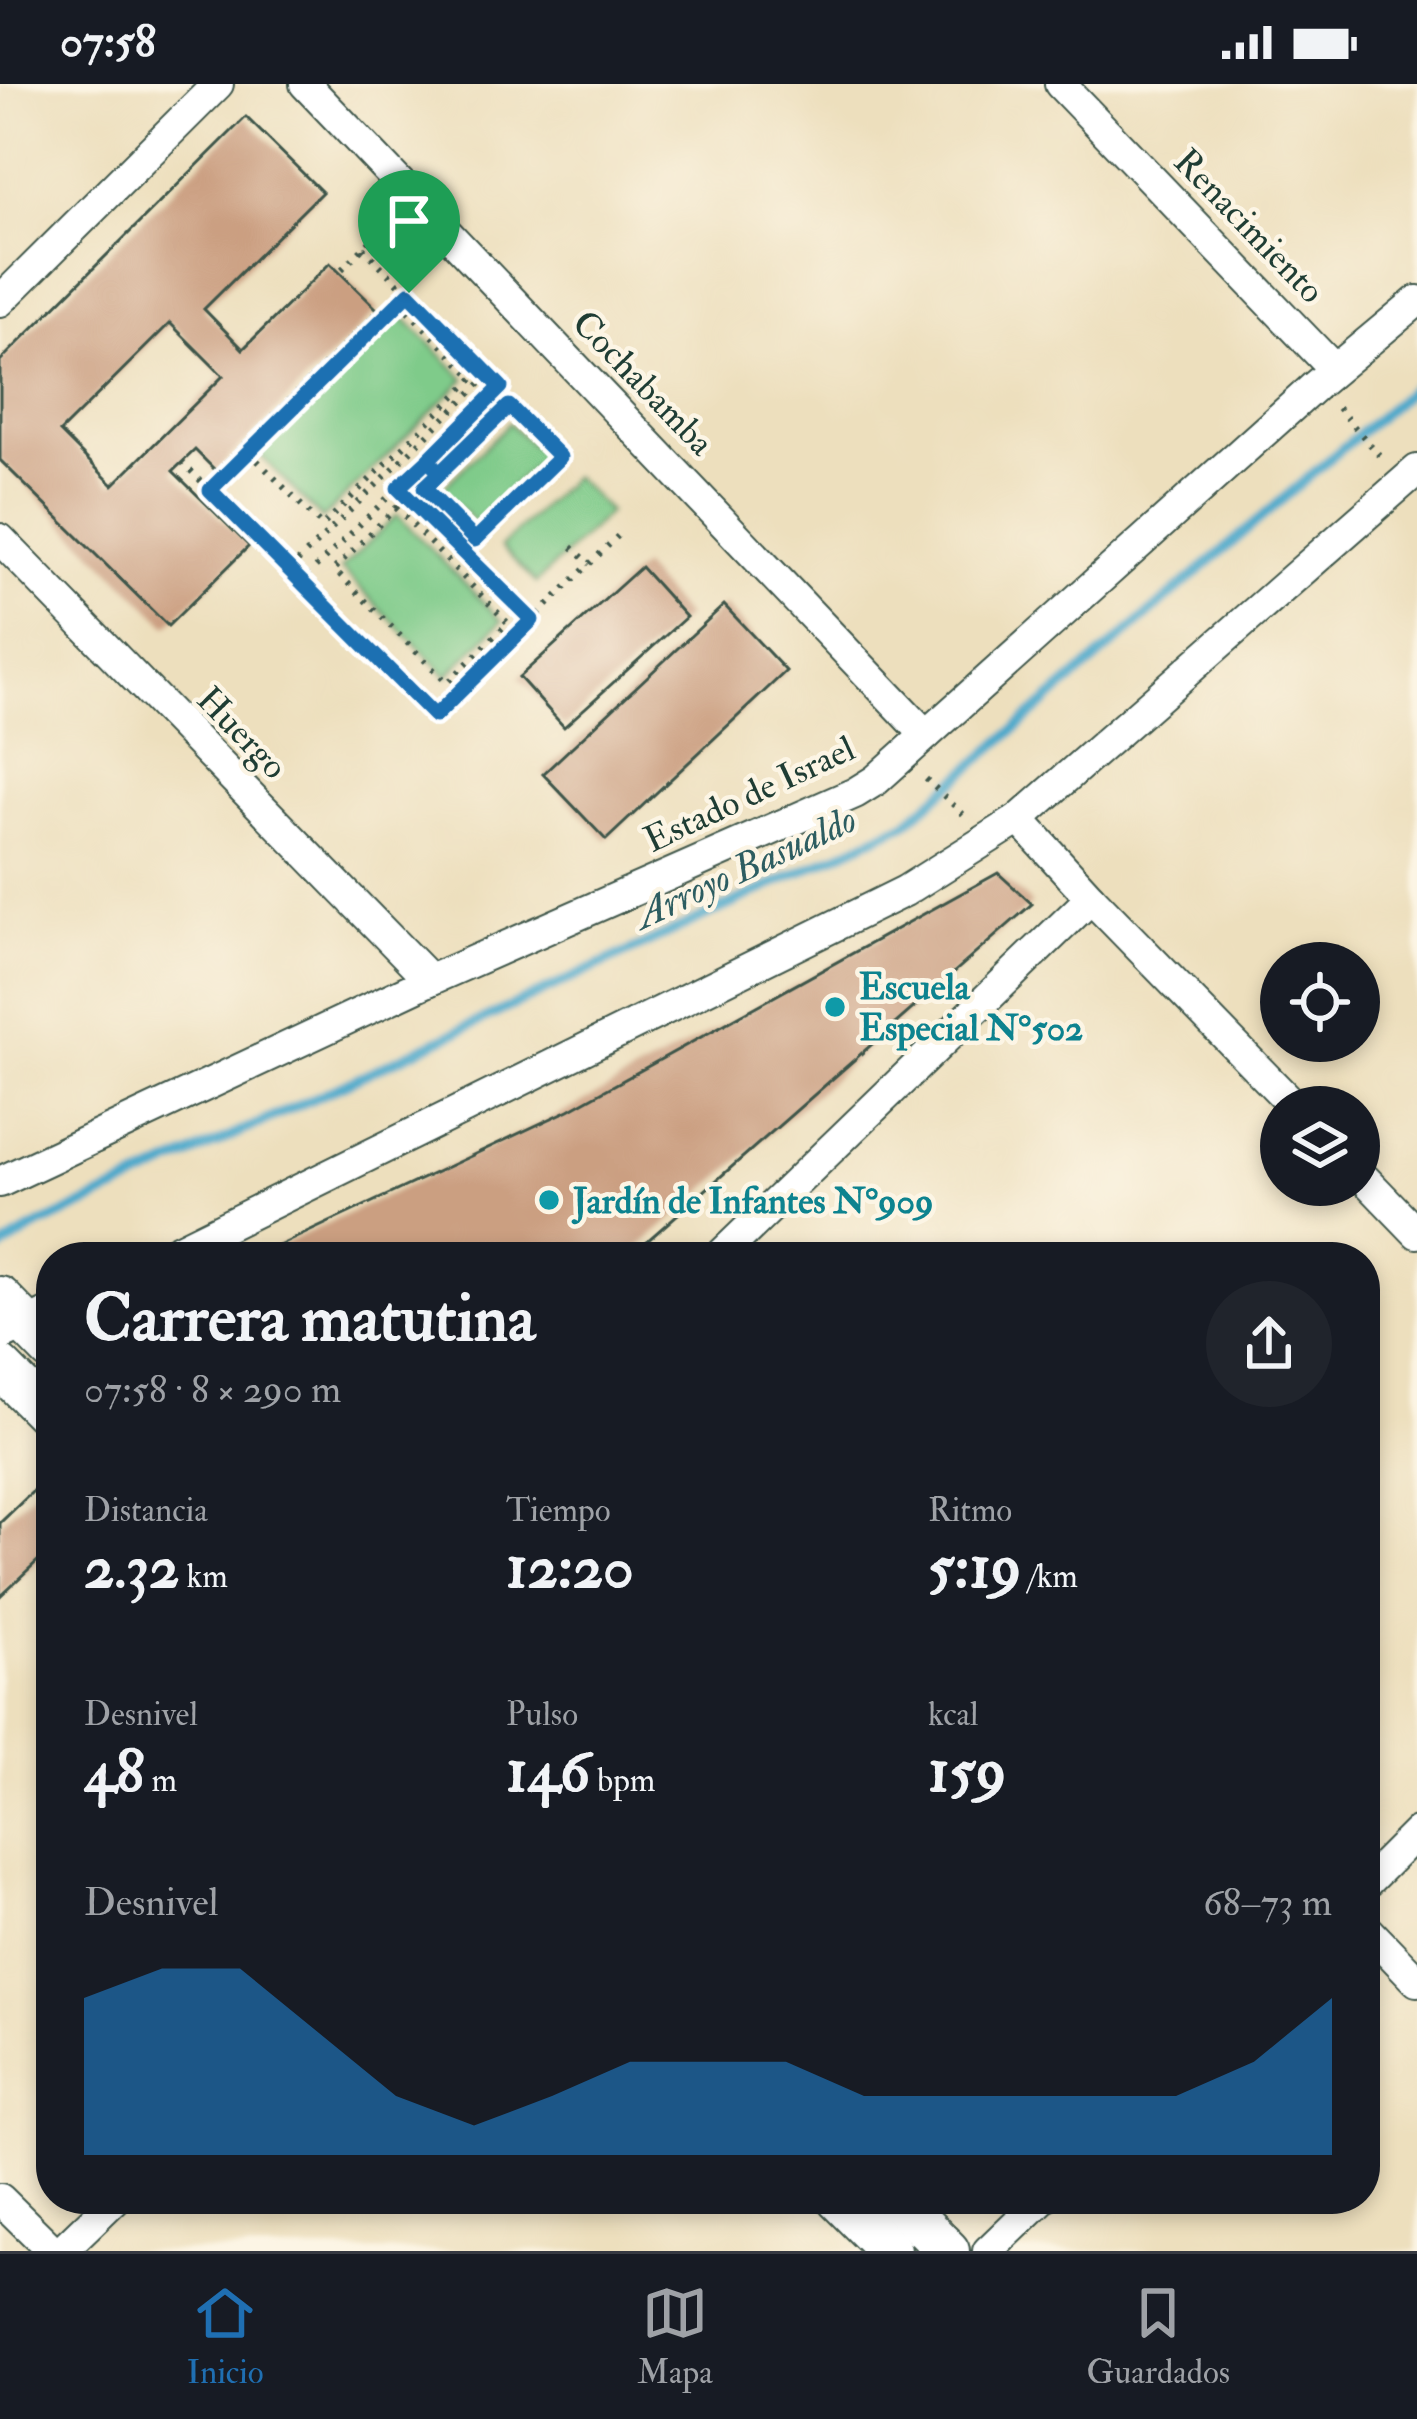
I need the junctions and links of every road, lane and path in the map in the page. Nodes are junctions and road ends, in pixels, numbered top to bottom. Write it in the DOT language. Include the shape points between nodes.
graph roads {
  1 [pos="218,84"];
  2 [pos="305,84"];
  3 [pos="1060,84"];
  4 [pos="415,198"];
  5 [pos="363,248"];
  6 [pos="342,268"];
  7 [pos="409,293"];
  8 [pos="0,301"];
  9 [pos="1417,301"];
  10 [pos="399,302"];
  11 [pos="1334,369"];
  12 [pos="489,375"];
  13 [pos="1331,401"];
  14 [pos="248,452"];
  15 [pos="1377,452"];
  16 [pos="402,454"];
  17 [pos="428,460"];
  18 [pos="182,462"];
  19 [pos="1417,470"];
  20 [pos="440,473"];
  21 [pos="398,488"];
  22 [pos="210,490"];
  23 [pos="344,510"];
  24 [pos="623,531"];
  25 [pos="0,538"];
  26 [pos="450,539"];
  27 [pos="572,547"];
  28 [pos="438,551"];
  29 [pos="590,563"];
  30 [pos="289,570"];
  31 [pos="302,582"];
  32 [pos="532,620"];
  33 [pos="926,735"];
  34 [pos="924,776"];
  35 [pos="959,810"];
  36 [pos="1019,819"];
  37 [pos="1091,898"];
  38 [pos="430,980"];
  39 [pos="1274,1086"];
  40 [pos="0,1182"];
  41 [pos="1380,1194"];
  42 [pos="1417,1232"];
  43 [pos="193,1242"];
  44 [pos="735,1242"];
  45 [pos="0,1367"];
  46 [pos="36,1403"];
  47 [pos="1417,1832"];
  48 [pos="1380,1869"];
  49 [pos="1380,1943"];
  50 [pos="1417,1981"];
  51 [pos="0,2199"];
  52 [pos="98,2214"];
  53 [pos="853,2214"];
  54 [pos="911,2214"];
  55 [pos="1026,2214"];
  56 [pos="57,2251"];
  57 [pos="890,2251"];
  58 [pos="948,2251"];
  59 [pos="988,2251"];
  1 -- 8 [label="street"];
  2 -- 4 [label="street, Cochabamba"];
  3 -- 11 [label="street, Renacimiento"];
  4 -- 5 [label="path"];
  4 -- 33 [label="street, Cochabamba"];
  5 -- 6 [label="path"];
  5 -- 7 [label="path"];
  7 -- 10 [label="path"];
  7 -- 12 [label="path"];
  9 -- 11 [label="street, Estado de Israel"];
  10 -- 14 [label="path"];
  10 -- 16 [label="path" via="473,378"];
  11 -- 33 [label="street, Estado de Israel"];
  12 -- 16 [label="path"];
  12 -- 17 [label="path" via="501,387"];
  13 -- 15 [label="path"];
  14 -- 22 [label="path"];
  14 -- 23 [label="path" via="322,526"];
  16 -- 23 [label="path"];
  17 -- 20 [label="path"];
  17 -- 21 [label="path"];
  18 -- 22 [label="path"];
  19 -- 36 [label="street"];
  20 -- 20 [label="path" via="424,488 475,540 560,457 509,406"];
  21 -- 26 [label="path"];
  21 -- 31 [label="path"];
  22 -- 30 [label="path"];
  23 -- 30 [label="path"];
  24 -- 29 [label="path"];
  25 -- 38 [label="street, Huergo"];
  26 -- 28 [label="path"];
  26 -- 32 [label="path"];
  27 -- 29 [label="path"];
  28 -- 28 [label="path" via="508,622 447,683 334,569 396,508"];
  29 -- 32 [label="path"];
  30 -- 31 [label="path"];
  31 -- 32 [label="path" via="435,716"];
  33 -- 38 [label="street, Estado de Israel" via="855,793"];
  34 -- 35 [label="path"];
  36 -- 37 [label="street"];
  36 -- 43 [label="street" via="905,891"];
  37 -- 39 [label="street"];
  37 -- 44 [label="street"];
  38 -- 40 [label="street, Estado de Israel"];
  41 -- 42 [label="street"];
  45 -- 46 [label="main road"];
  47 -- 48 [label="street"];
  49 -- 50 [label="street"];
  51 -- 56 [label="street"];
  52 -- 56 [label="street"];
  53 -- 57 [label="main road"];
  54 -- 58 [label="main road"];
  55 -- 59 [label="street"];
}
